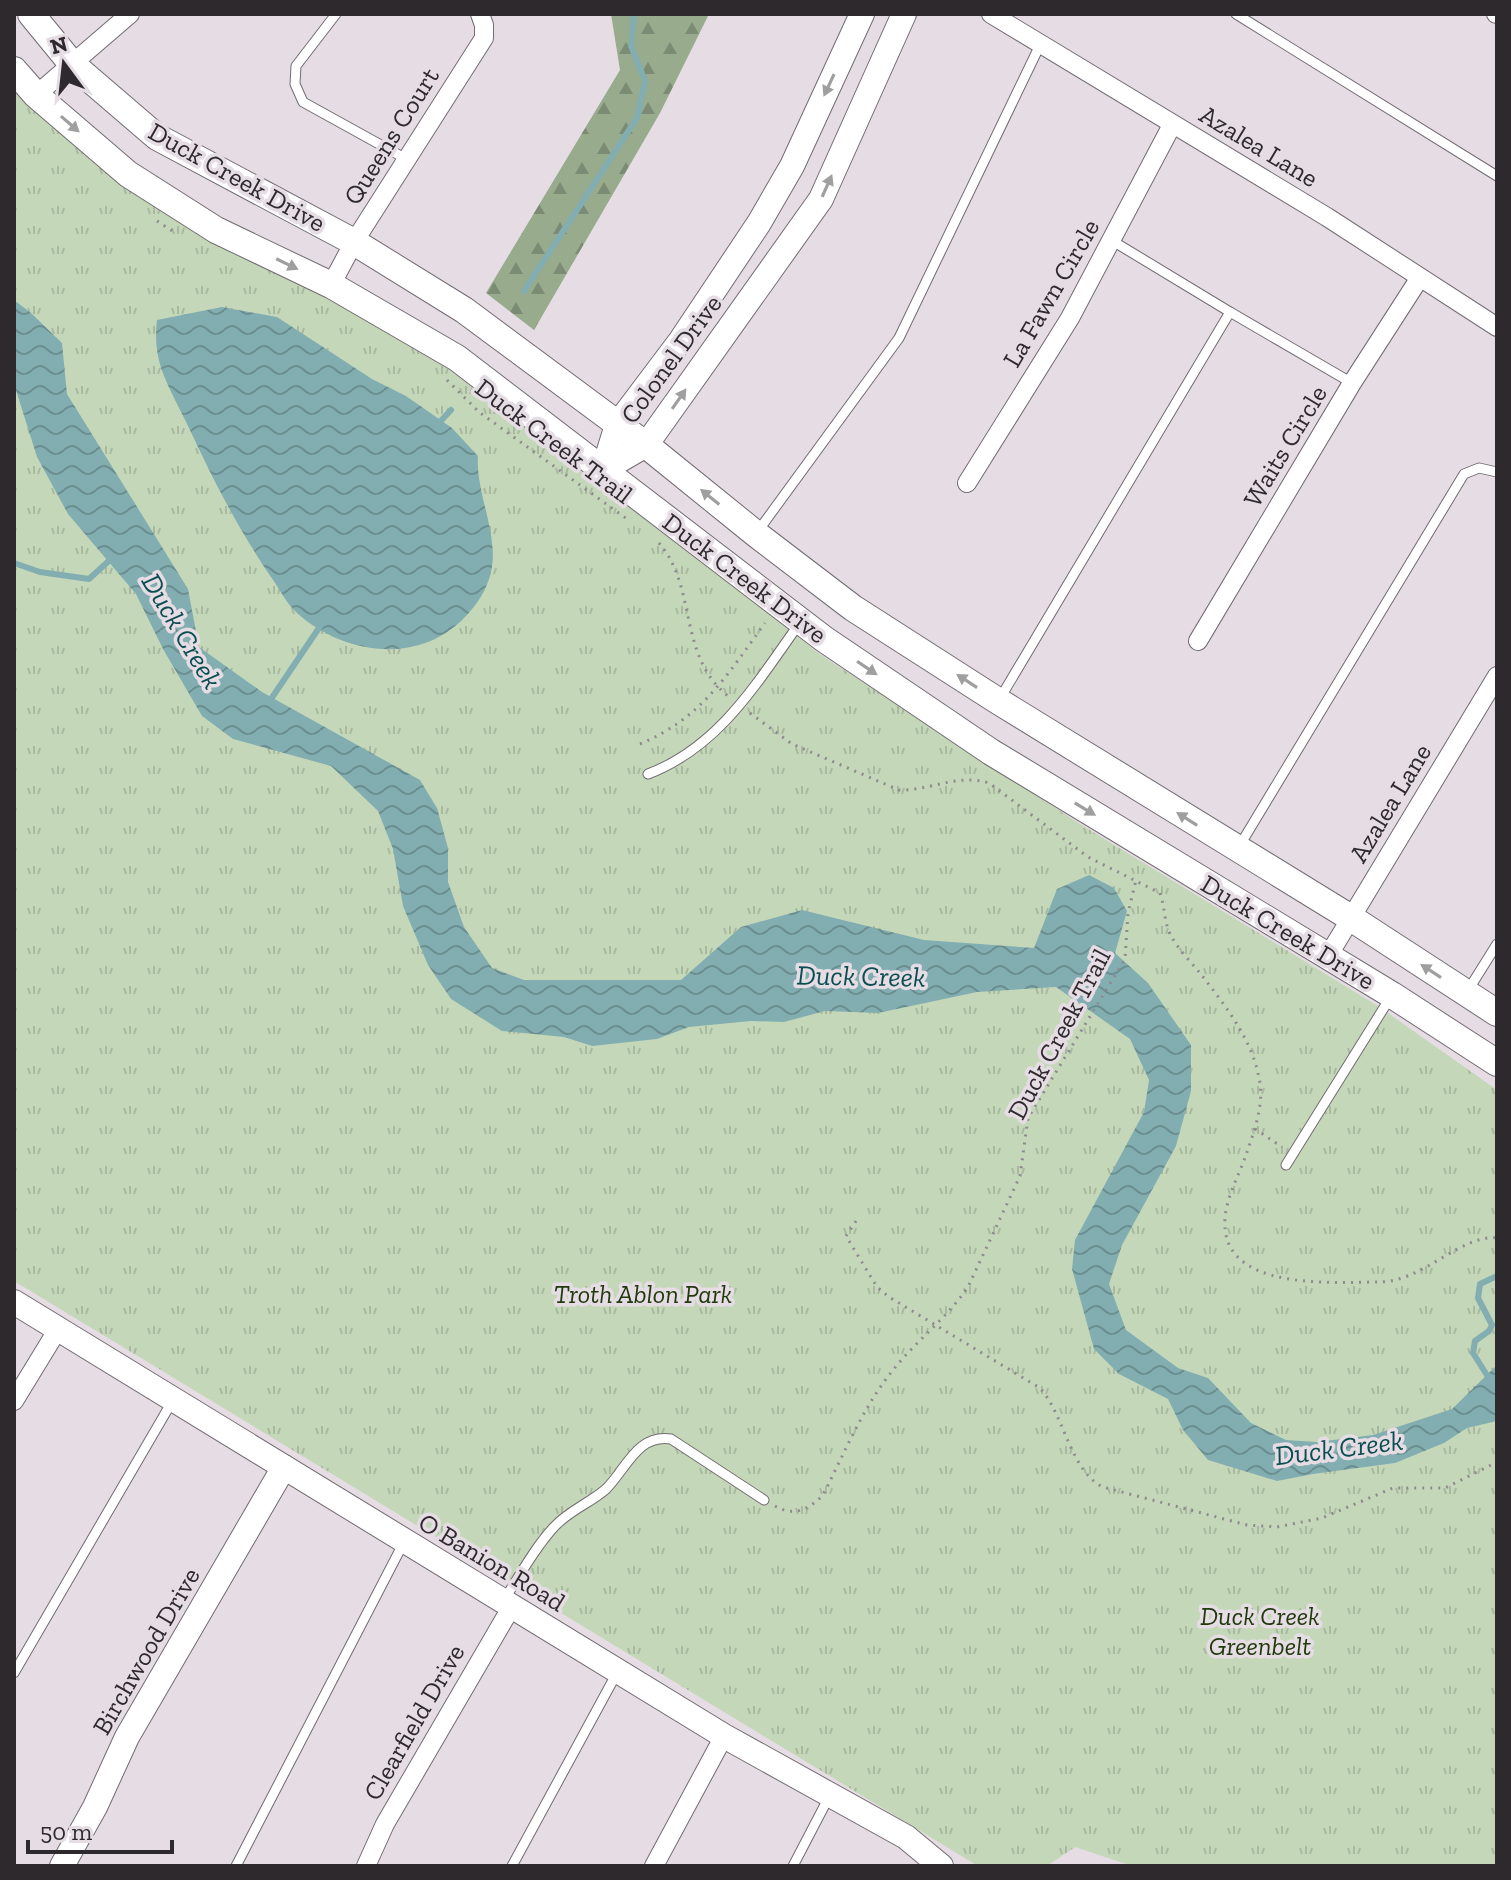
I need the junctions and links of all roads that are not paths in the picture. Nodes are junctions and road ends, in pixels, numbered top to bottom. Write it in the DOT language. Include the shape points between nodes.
graph roads {
  1 [pos="31,14"];
  2 [pos="130,14"];
  3 [pos="336,14"];
  4 [pos="480,14"];
  5 [pos="862,14"];
  6 [pos="904,14"];
  7 [pos="991,14"];
  8 [pos="1236,14"];
  9 [pos="1040,45"];
  10 [pos="72,64"];
  11 [pos="14,70"];
  12 [pos="36,95"];
  13 [pos="1172,125"];
  14 [pos="408,160"];
  15 [pos="1497,176"];
  16 [pos="1111,240"];
  17 [pos="354,242"];
  18 [pos="1419,279"];
  19 [pos="331,285"];
  20 [pos="1230,312"];
  21 [pos="1497,327"];
  22 [pos="1352,383"];
  23 [pos="617,425"];
  24 [pos="646,445"];
  25 [pos="603,470"];
  26 [pos="1497,472"];
  27 [pos="967,483"];
  28 [pos="756,534"];
  29 [pos="801,622"];
  30 [pos="1198,641"];
  31 [pos="1497,676"];
  32 [pos="998,701"];
  33 [pos="648,774"];
  34 [pos="1237,850"];
  35 [pos="1351,918"];
  36 [pos="1497,944"];
  37 [pos="1328,956"];
  38 [pos="1466,994"];
  39 [pos="1392,995"];
  40 [pos="1497,1013"];
  41 [pos="1497,1063"];
  42 [pos="1286,1165"];
  43 [pos="14,1302"];
  44 [pos="58,1329"];
  45 [pos="173,1400"];
  46 [pos="14,1401"];
  47 [pos="284,1467"];
  48 [pos="764,1500"];
  49 [pos="404,1541"];
  50 [pos="507,1604"];
  51 [pos="618,1671"];
  52 [pos="14,1673"];
  53 [pos="724,1736"];
  54 [pos="830,1795"];
  55 [pos="62,1866"];
  56 [pos="236,1866"];
  57 [pos="366,1866"];
  58 [pos="512,1866"];
  59 [pos="654,1866"];
  60 [pos="793,1866"];
  61 [pos="941,1866"];
  1 -- 10 [label="main road, Duck Creek Drive"];
  2 -- 10 [label="street"];
  3 -- 14 [label="lane" via="296,66 295,84 303,102"];
  4 -- 14 [label="street, Queens Court" via="484,38"];
  5 -- 23 [label="street, Colonel Drive, one-way" via="792,166 759,223"];
  24 -- 6 [label="street, Colonel Drive, one-way" via="821,199"];
  7 -- 9 [label="street, Azalea Lane"];
  8 -- 15 [label="lane"];
  9 -- 13 [label="street, Azalea Lane"];
  9 -- 28 [label="lane" via="899,338"];
  10 -- 12 [label="street"];
  10 -- 17 [label="main road, Duck Creek Drive" via="157,137"];
  11 -- 12 [label="main road, Duck Creek Drive"];
  12 -- 19 [label="main road, Duck Creek Drive, one-way" via="128,174 216,230"];
  13 -- 16 [label="street, La Fawn Circle"];
  13 -- 18 [label="street, Azalea Lane"];
  14 -- 17 [label="street, Queens Court"];
  16 -- 20 [label="lane"];
  16 -- 27 [label="street, La Fawn Circle" via="1070,318"];
  17 -- 19 [label="street, Queens Court"];
  17 -- 23 [label="main road, Duck Creek Drive" via="464,310"];
  18 -- 21 [label="street, Azalea Lane"];
  18 -- 22 [label="street, Waits Circle"];
  19 -- 25 [label="main road, Duck Creek Drive" via="457,358"];
  20 -- 22 [label="lane"];
  20 -- 32 [label="lane"];
  22 -- 30 [label="street, Waits Circle"];
  23 -- 24 [label="main road, Duck Creek Drive"];
  23 -- 25 [label="street, Colonel Drive"];
  24 -- 25 [label="street, Colonel Drive"];
  28 -- 24 [label="main road, Duck Creek Drive, one-way"];
  25 -- 29 [label="main road, Duck Creek Drive"];
  26 -- 34 [label="lane" via="1479,468 1464,474"];
  32 -- 28 [label="main road, Duck Creek Drive, one-way" via="853,608"];
  29 -- 33 [label="lane" via="741,706 698,748"];
  29 -- 37 [label="main road, Duck Creek Drive, one-way" via="991,752"];
  31 -- 35 [label="street, Azalea Lane"];
  34 -- 32 [label="main road, Duck Creek Drive, one-way"];
  34 -- 35 [label="main road, Duck Creek Drive"];
  35 -- 37 [label="street, Azalea Lane"];
  38 -- 35 [label="main road, Duck Creek Drive, one-way"];
  36 -- 38 [label="lane"];
  37 -- 39 [label="main road, Duck Creek Drive"];
  38 -- 40 [label="main road, Duck Creek Drive"];
  39 -- 41 [label="main road, Duck Creek Drive"];
  39 -- 42 [label="lane"];
  43 -- 44 [label="street, O Banion Road"];
  44 -- 45 [label="street, O Banion Road"];
  44 -- 46 [label="street"];
  45 -- 47 [label="street, O Banion Road"];
  45 -- 52 [label="lane"];
  47 -- 49 [label="street, O Banion Road"];
  47 -- 55 [label="street, Birchwood Drive" via="127,1737"];
  48 -- 50 [label="lane" via="671,1439 656,1437 643,1444 607,1488 554,1526"];
  49 -- 50 [label="street, O Banion Road"];
  49 -- 56 [label="lane"];
  50 -- 51 [label="street, O Banion Road"];
  50 -- 57 [label="street, Clearfield Drive"];
  51 -- 53 [label="street, O Banion Road"];
  51 -- 58 [label="lane"];
  53 -- 54 [label="street, O Banion Road"];
  53 -- 59 [label="street"];
  54 -- 60 [label="lane"];
  54 -- 61 [label="street, O Banion Road" via="906,1837"];
}
